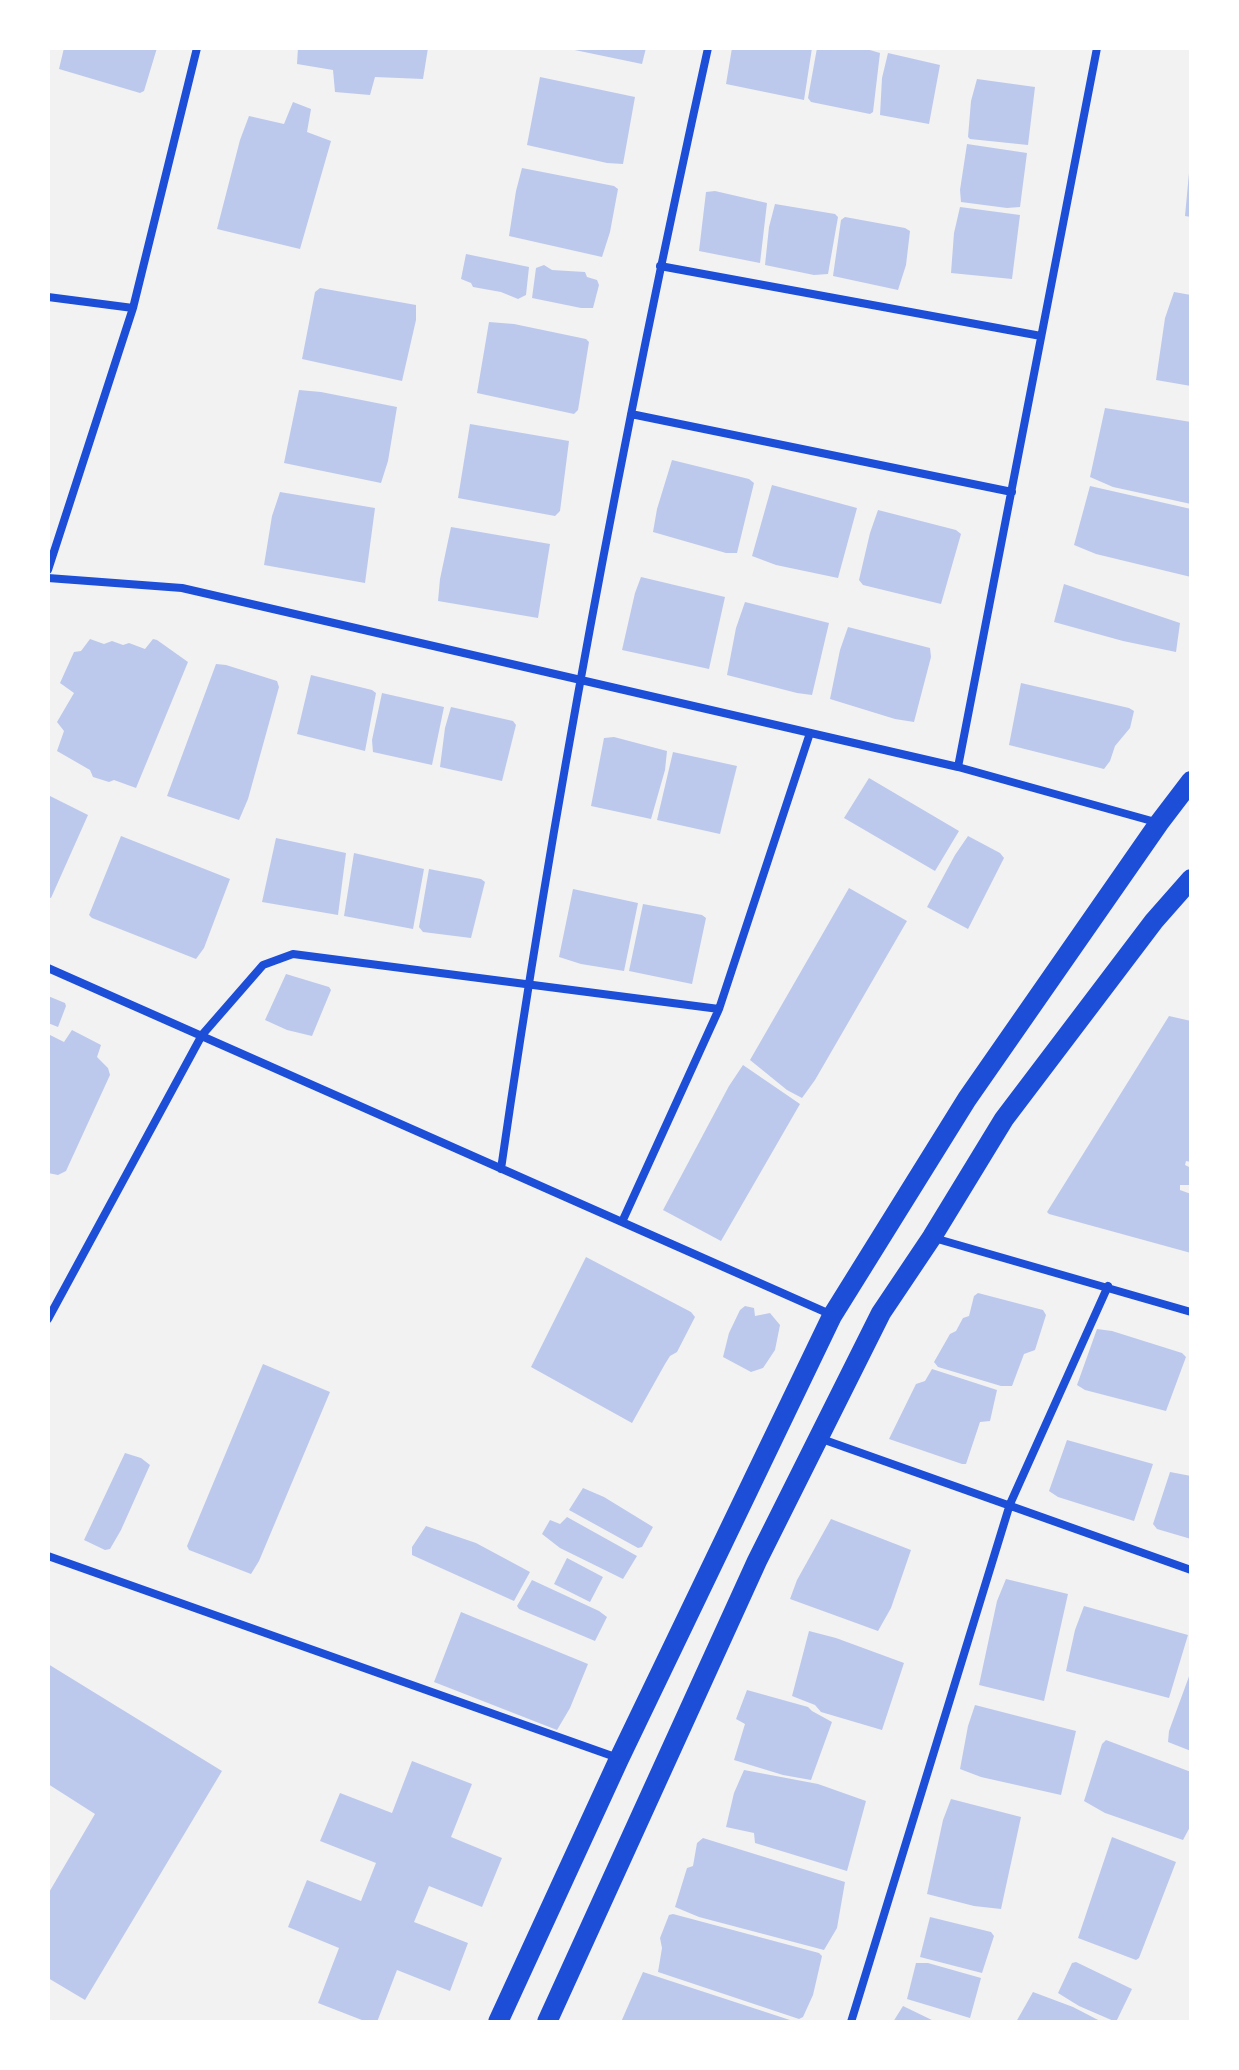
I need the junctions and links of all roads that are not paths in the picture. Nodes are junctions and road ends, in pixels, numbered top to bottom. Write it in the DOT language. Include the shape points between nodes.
graph roads {
  1 [pos="197,48"];
  2 [pos="708,48"];
  3 [pos="1097,48"];
  4 [pos="660,266"];
  5 [pos="48,297"];
  6 [pos="133,308"];
  7 [pos="1041,336"];
  8 [pos="631,414"];
  9 [pos="1012,492"];
  10 [pos="48,570"];
  11 [pos="48,578"];
  12 [pos="580,680"];
  13 [pos="810,733"];
  14 [pos="958,767"];
  15 [pos="1191,781"];
  16 [pos="1159,823"];
  17 [pos="1191,879"];
  18 [pos="48,968"];
  19 [pos="528,986"];
  20 [pos="719,1009"];
  21 [pos="202,1035"];
  22 [pos="501,1169"];
  23 [pos="622,1222"];
  24 [pos="932,1237"];
  25 [pos="1108,1286"];
  26 [pos="1191,1312"];
  27 [pos="832,1316"];
  28 [pos="48,1319"];
  29 [pos="817,1437"];
  30 [pos="1010,1504"];
  31 [pos="48,1556"];
  32 [pos="1191,1570"];
  33 [pos="619,1759"];
  34 [pos="498,2022"];
  35 [pos="547,2022"];
  36 [pos="851,2022"];
  1 -- 6 [label="street"];
  2 -- 4 [label="street"];
  3 -- 7 [label="street"];
  4 -- 7 [label="street"];
  4 -- 8 [label="street"];
  5 -- 6 [label="street"];
  6 -- 10 [label="street"];
  7 -- 9 [label="street"];
  8 -- 9 [label="street"];
  8 -- 12 [label="street"];
  9 -- 14 [label="street"];
  11 -- 12 [label="street" via="182,588"];
  12 -- 13 [label="street"];
  12 -- 19 [label="street"];
  13 -- 14 [label="street"];
  13 -- 20 [label="street"];
  14 -- 16 [label="street"];
  15 -- 16 [label="main road"];
  16 -- 27 [label="main road" via="967,1099"];
  17 -- 24 [label="main road" via="1004,1119"];
  18 -- 21 [label="street"];
  19 -- 20 [label="street"];
  19 -- 21 [label="street" via="293,954 263,965"];
  19 -- 22 [label="street"];
  20 -- 23 [label="street"];
  21 -- 22 [label="street"];
  21 -- 28 [label="street"];
  22 -- 23 [label="street"];
  23 -- 27 [label="street"];
  24 -- 25 [label="street"];
  24 -- 29 [label="main road" via="881,1313"];
  25 -- 26 [label="street"];
  25 -- 30 [label="street"];
  27 -- 33 [label="main road"];
  29 -- 30 [label="street"];
  29 -- 35 [label="main road"];
  30 -- 32 [label="street"];
  30 -- 36 [label="street"];
  31 -- 33 [label="street"];
  33 -- 34 [label="main road"];
}
